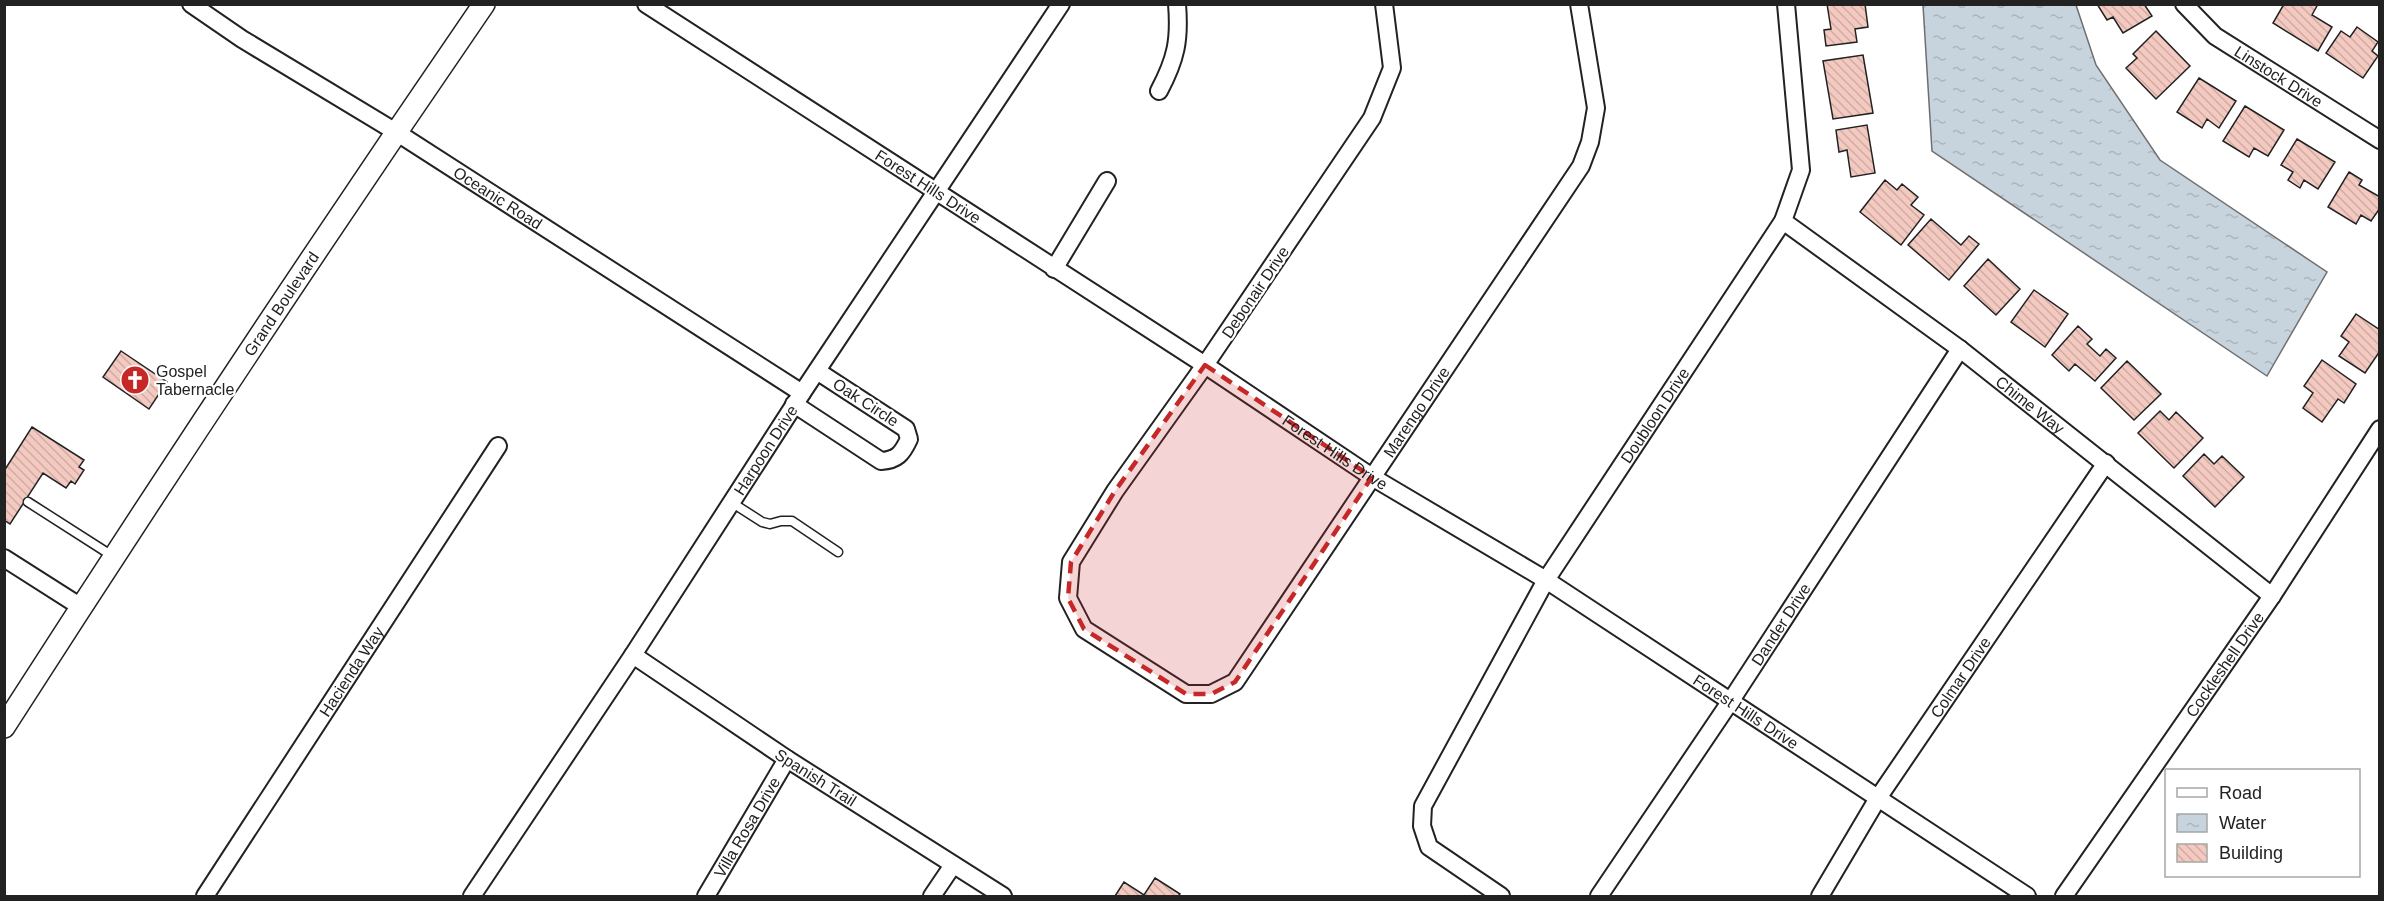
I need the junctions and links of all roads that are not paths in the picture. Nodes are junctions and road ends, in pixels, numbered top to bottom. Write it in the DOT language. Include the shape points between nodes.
graph roads {
  1 [pos="191,4"];
  2 [pos="484,4"];
  3 [pos="646,4"];
  4 [pos="1061,4"];
  5 [pos="1177,4"];
  6 [pos="1384,4"];
  7 [pos="1579,4"];
  8 [pos="1786,4"];
  9 [pos="2184,4"];
  10 [pos="1160,91"];
  11 [pos="396,132"];
  12 [pos="2379,140"];
  13 [pos="1107,181"];
  14 [pos="937,192"];
  15 [pos="1783,221"];
  16 [pos="1054,269"];
  17 [pos="1960,349"];
  18 [pos="1205,365"];
  19 [pos="817,371"];
  20 [pos="798,399"];
  21 [pos="2379,429"];
  22 [pos="498,446"];
  23 [pos="2106,463"];
  24 [pos="1372,477"];
  25 [pos="28,502"];
  26 [pos="731,502"];
  27 [pos="838,552"];
  28 [pos="114,557"];
  29 [pos="4,558"];
  30 [pos="1071,562"];
  31 [pos="1546,580"];
  32 [pos="2272,596"];
  33 [pos="81,608"];
  34 [pos="633,655"];
  35 [pos="1730,702"];
  36 [pos="4,727"];
  37 [pos="788,759"];
  38 [pos="1878,798"];
  39 [pos="953,865"];
  40 [pos="205,897"];
  41 [pos="472,897"];
  42 [pos="706,897"];
  43 [pos="932,897"];
  44 [pos="1003,897"];
  45 [pos="1501,897"];
  46 [pos="1599,897"];
  47 [pos="1820,897"];
  48 [pos="2027,897"];
  49 [pos="2064,897"];
  1 -- 11 [label="street, Oceanic Road"];
  2 -- 11 [label="street, Grand Boulevard"];
  3 -- 14 [label="street, Forest Hills Drive"];
  4 -- 14 [label="street, Harpoon Drive"];
  5 -- 10 [label="street" via="1179,33 1171,69"];
  6 -- 18 [label="street, Debonair Drive" via="1392,68 1372,118"];
  7 -- 24 [label="street, Marengo Drive" via="1596,108 1581,166"];
  8 -- 15 [label="street, Doubloon Drive" via="1802,170"];
  9 -- 12 [label="street, Linstock Drive" via="2215,36"];
  11 -- 20 [label="street, Oceanic Road"];
  11 -- 28 [label="street, Grand Boulevard"];
  13 -- 16 [label="street"];
  14 -- 16 [label="street, Forest Hills Drive"];
  14 -- 19 [label="street, Harpoon Drive"];
  15 -- 17 [label="street, Chime Way"];
  15 -- 31 [label="street, Doubloon Drive"];
  16 -- 18 [label="street, Forest Hills Drive"];
  17 -- 23 [label="street, Chime Way"];
  17 -- 35 [label="street, Dander Drive"];
  18 -- 24 [label="street, Forest Hills Drive"];
  18 -- 30 [label="street, Debonair Drive" via="1115,491"];
  19 -- 20 [label="street, Harpoon Drive"];
  19 -- 20 [label="street, Oak Circle" via="906,429 909,440 902,453 894,460 881,461"];
  20 -- 26 [label="street, Harpoon Drive"];
  21 -- 32 [label="street, Cockleshell Drive"];
  22 -- 40 [label="street, Hacienda Way"];
  23 -- 32 [label="street, Chime Way"];
  23 -- 38 [label="street, Colmar Drive"];
  24 -- 30 [label="street, Marengo Drive" via="1235,682 1211,694 1186,694 1084,629 1068,598"];
  24 -- 31 [label="street, Forest Hills Drive"];
  25 -- 28 [label="lane"];
  26 -- 27 [label="lane" via="762,522 792,521"];
  26 -- 34 [label="street, Harpoon Drive"];
  28 -- 33 [label="street, Grand Boulevard"];
  29 -- 33 [label="street"];
  31 -- 35 [label="street, Forest Hills Drive"];
  31 -- 45 [label="street, Doubloon Drive" via="1423,806 1422,825 1429,847"];
  32 -- 49 [label="street, Cockleshell Drive"];
  33 -- 36 [label="street, Grand Boulevard"];
  34 -- 37 [label="street, Spanish Trail"];
  34 -- 41 [label="street, Harpoon Drive"];
  35 -- 38 [label="street, Forest Hills Drive"];
  35 -- 46 [label="street, Dander Drive"];
  37 -- 39 [label="street, Spanish Trail"];
  37 -- 42 [label="street, Villa Rosa Drive"];
  38 -- 47 [label="street, Colmar Drive"];
  38 -- 48 [label="street, Forest Hills Drive"];
  39 -- 43 [label="street"];
  39 -- 44 [label="street, Spanish Trail"];
}
